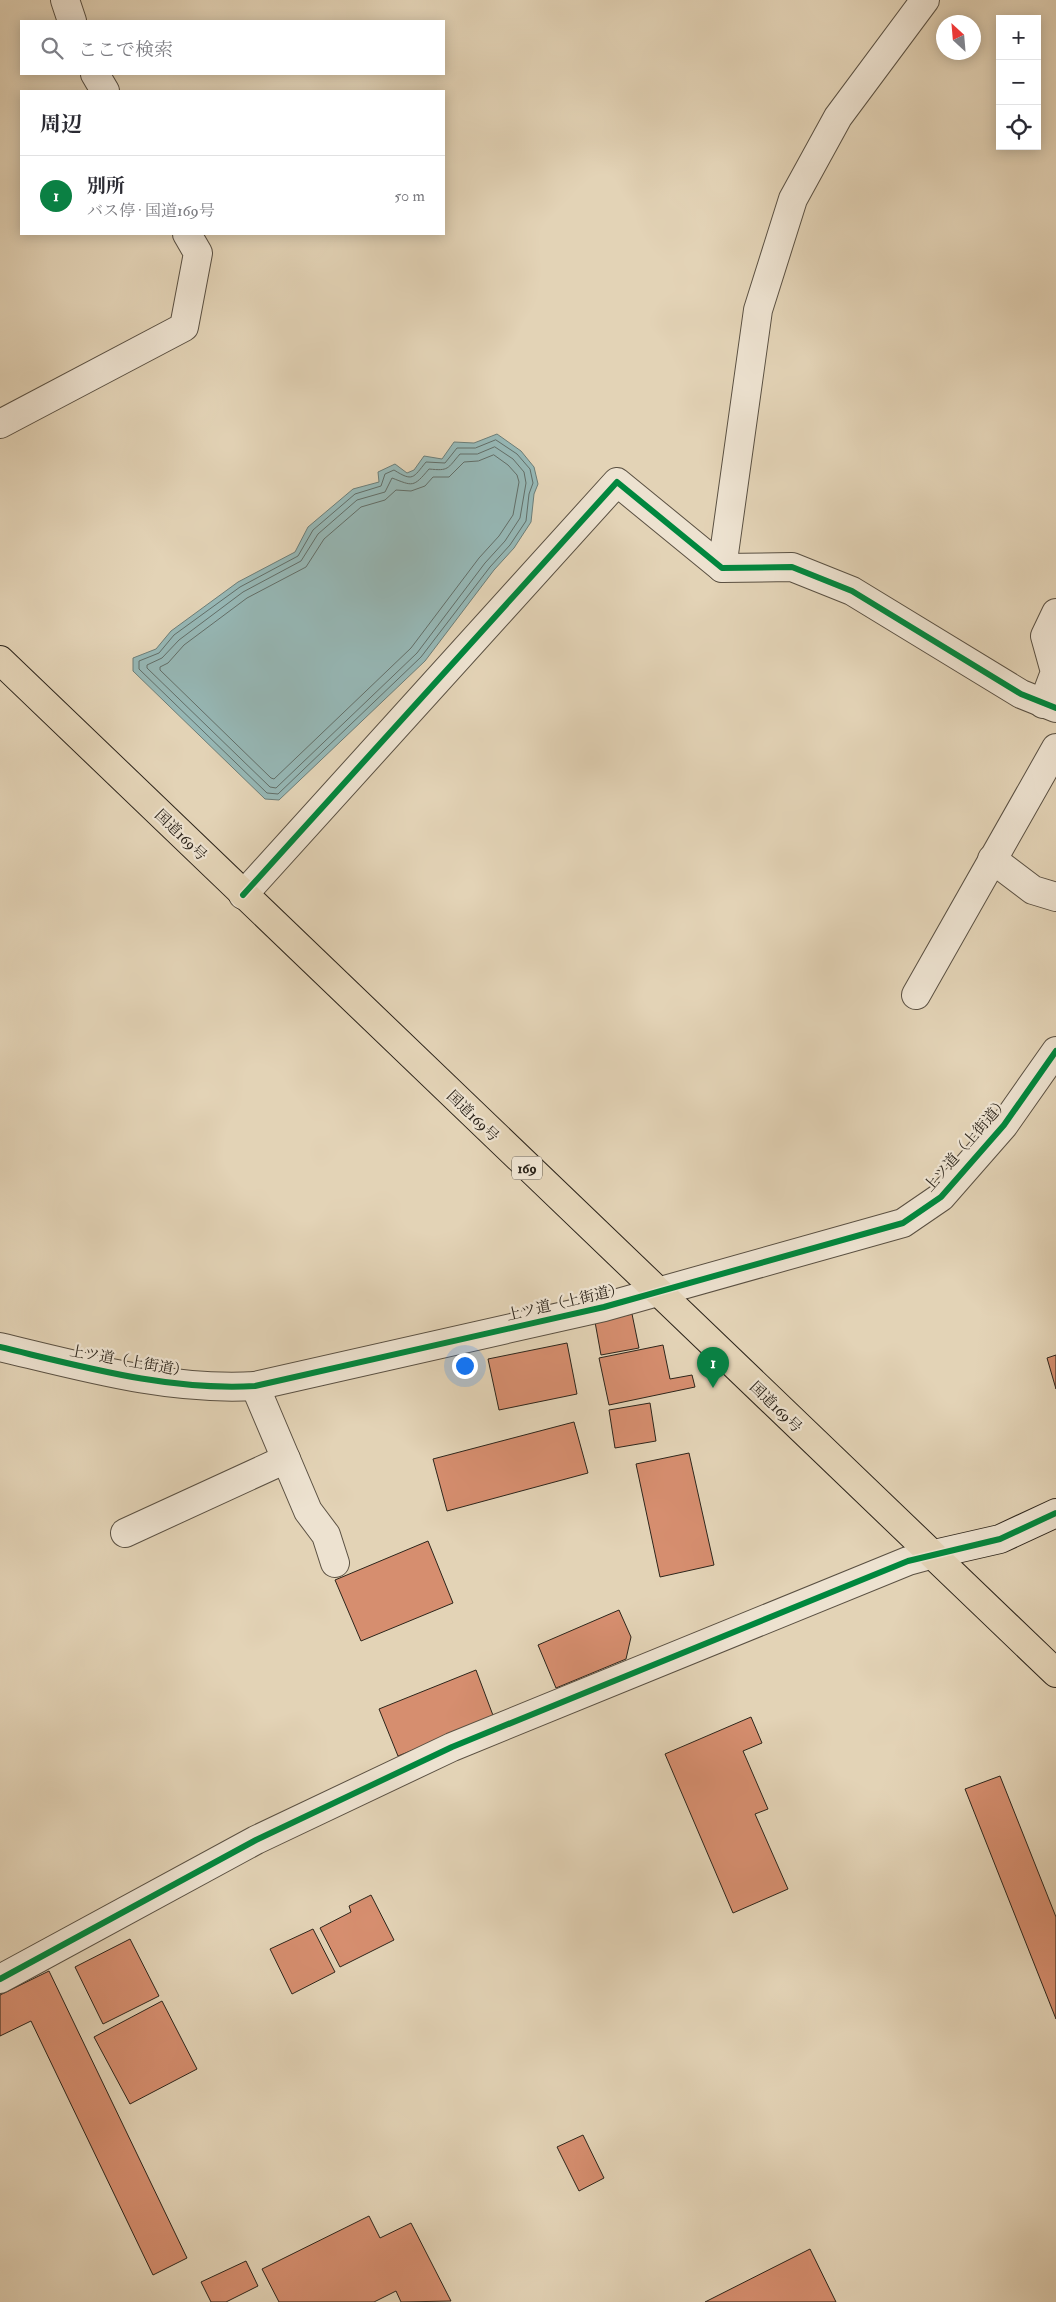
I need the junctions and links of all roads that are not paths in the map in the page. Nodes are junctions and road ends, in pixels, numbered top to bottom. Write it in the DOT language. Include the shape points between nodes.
graph roads {
  1 [pos="65,0"];
  2 [pos="925,0"];
  3 [pos="72,20"];
  4 [pos="96,75"];
  5 [pos="104,90"];
  6 [pos="188,235"];
  7 [pos="0,424"];
  8 [pos="722,568"];
  9 [pos="1056,613"];
  10 [pos="0,660"];
  11 [pos="1050,706"];
  12 [pos="1056,748"];
  13 [pos="992,859"];
  14 [pos="243,895"];
  15 [pos="1056,897"];
  16 [pos="916,994"];
  17 [pos="1056,1051"];
  18 [pos="657,1292"];
  19 [pos="0,1347"];
  20 [pos="255,1386"];
  21 [pos="286,1459"];
  22 [pos="1056,1513"];
  23 [pos="125,1533"];
  24 [pos="930,1555"];
  25 [pos="335,1563"];
  26 [pos="1056,1673"];
  27 [pos="0,1979"];
  1 -- 3 [label="street"];
  2 -- 8 [label="street" via="838,117 793,199 758,310"];
  4 -- 5 [label="street"];
  6 -- 7 [label="street" via="198,253 184,327"];
  8 -- 11 [label="street" via="792,567 852,591 1021,694"];
  8 -- 14 [label="street" via="617,482"];
  9 -- 11 [label="street" via="1045,636 1055,672"];
  10 -- 14 [label="highway, 国道169号 / 169"];
  12 -- 13 [label="street"];
  13 -- 15 [label="street" via="1032,890"];
  13 -- 16 [label="street"];
  14 -- 18 [label="highway, 国道169号 / 169"];
  17 -- 18 [label="street, 上ツ道（上街道）" via="1004,1125 940,1197 903,1223"];
  18 -- 20 [label="street, 上ツ道（上街道）" via="604,1307"];
  18 -- 24 [label="highway, 国道169号 / 169"];
  19 -- 20 [label="street, 上ツ道（上街道）" via="170,1384 220,1388"];
  20 -- 21 [label="street"];
  21 -- 23 [label="street"];
  21 -- 25 [label="street" via="308,1510 326,1535"];
  22 -- 24 [label="street" via="1000,1539"];
  24 -- 26 [label="highway, 国道169号 / 169"];
  24 -- 27 [label="street" via="908,1561 452,1748 256,1840"];
}
